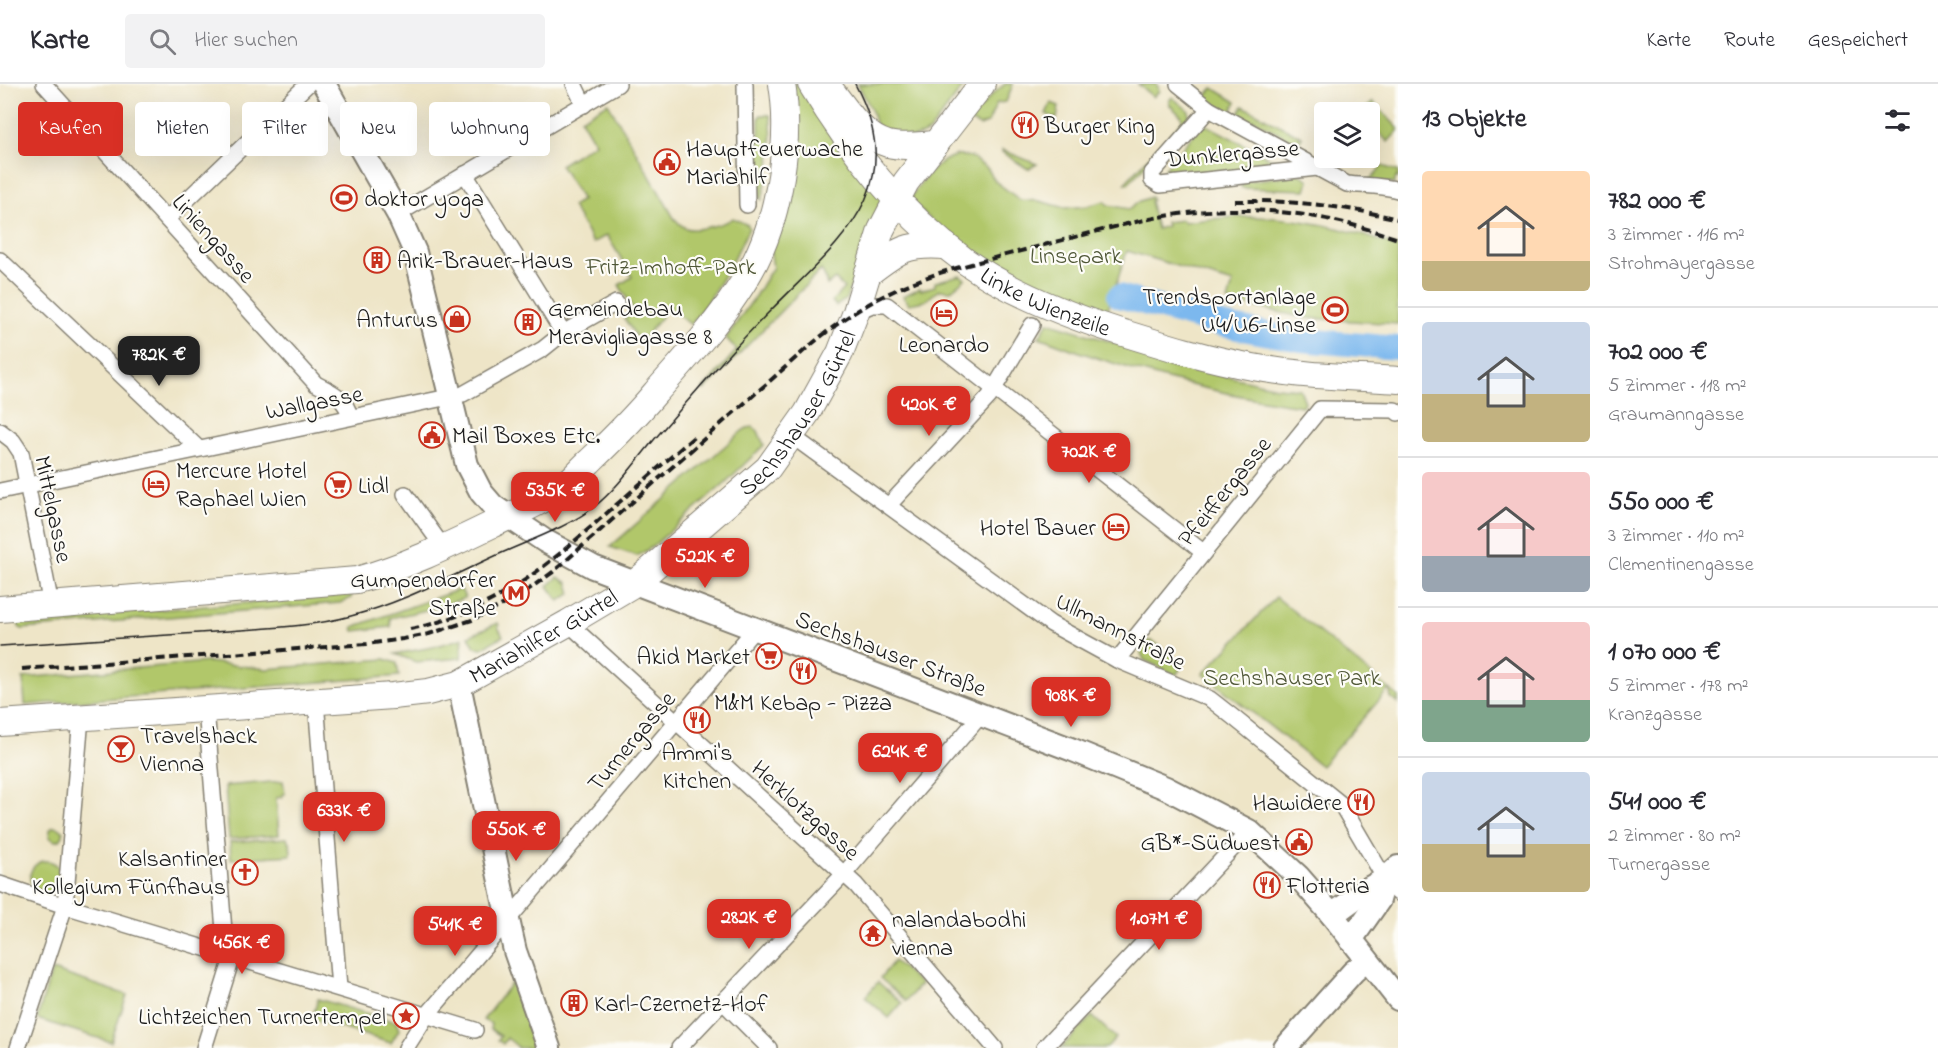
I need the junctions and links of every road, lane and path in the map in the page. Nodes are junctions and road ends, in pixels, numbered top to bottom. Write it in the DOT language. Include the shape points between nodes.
graph roads {
  1 [pos="44,84"];
  2 [pos="308,84"];
  3 [pos="324,84"];
  4 [pos="574,84"];
  5 [pos="618,84"];
  6 [pos="746,84"];
  7 [pos="782,84"];
  8 [pos="811,84"];
  9 [pos="826,84"];
  10 [pos="982,84"];
  11 [pos="1178,84"];
  12 [pos="585,105"];
  13 [pos="1209,109"];
  14 [pos="936,144"];
  15 [pos="1314,166"];
  16 [pos="1317,168"];
  17 [pos="465,174"];
  18 [pos="1398,190"];
  19 [pos="896,199"];
  20 [pos="747,205"];
  21 [pos="398,214"];
  22 [pos="167,219"];
  23 [pos="946,246"];
  24 [pos="0,260"];
  25 [pos="867,273"];
  26 [pos="616,303"];
  27 [pos="856,312"];
  28 [pos="1032,325"];
  29 [pos="563,333"];
  30 [pos="1398,380"];
  31 [pos="994,389"];
  32 [pos="450,397"];
  33 [pos="1396,412"];
  34 [pos="350,417"];
  35 [pos="0,431"];
  36 [pos="792,436"];
  37 [pos="198,448"];
  38 [pos="27,485"];
  39 [pos="0,491"];
  40 [pos="405,494"];
  41 [pos="889,505"];
  42 [pos="508,517"];
  43 [pos="442,547"];
  44 [pos="1203,552"];
  45 [pos="635,583"];
  46 [pos="51,605"];
  47 [pos="0,609"];
  48 [pos="568,624"];
  49 [pos="754,630"];
  50 [pos="1117,660"];
  51 [pos="459,684"];
  52 [pos="316,701"];
  53 [pos="206,708"];
  54 [pos="981,716"];
  55 [pos="81,717"];
  56 [pos="676,722"];
  57 [pos="0,723"];
  58 [pos="1249,831"];
  59 [pos="844,874"];
  60 [pos="1394,880"];
  61 [pos="0,884"];
  62 [pos="65,906"];
  63 [pos="1332,915"];
  64 [pos="507,920"];
  65 [pos="1351,940"];
  66 [pos="234,956"];
  67 [pos="1367,960"];
  68 [pos="339,988"];
  69 [pos="1398,999"];
  70 [pos="723,1002"];
  71 [pos="427,1015"];
  72 [pos="475,1030"];
  73 [pos="18,1048"];
  74 [pos="204,1048"];
  75 [pos="406,1048"];
  76 [pos="549,1048"];
  77 [pos="679,1048"];
  78 [pos="769,1048"];
  79 [pos="995,1048"];
  80 [pos="1044,1048"];
  81 [pos="1285,1048"];
  1 -- 22 [label="street, Liniengasse"];
  2 -- 22 [label="street"];
  3 -- 21 [label="street"];
  4 -- 12 [label="street"];
  5 -- 12 [label="street"];
  6 -- 20 [label="street"];
  7 -- 42 [label="main road" via="784,148 780,180 768,228 755,261 737,290 698,345 627,426 564,486"];
  8 -- 19 [label="main road, Linke Wienzeile" via="843,135"];
  9 -- 14 [label="main road" via="859,125 875,138 888,144"];
  10 -- 14 [label="main road, Sechshauser Gürtel"];
  11 -- 13 [label="street, Dunklergasse"];
  12 -- 17 [label="street"];
  13 -- 15 [label="street, Dunklergasse"];
  13 -- 16 [label="street, Dunklergasse" via="1152,173 1152,180 1160,185"];
  14 -- 19 [label="main road, Sechshauser Gürtel"];
  16 -- 18 [label="street, Dunklergasse" via="1347,184"];
  17 -- 21 [label="street"];
  17 -- 29 [label="street"];
  19 -- 23 [label="main road, Linke Wienzeile"];
  19 -- 25 [label="main road, Sechshauser Gürtel"];
  21 -- 32 [label="street" via="415,252"];
  22 -- 34 [label="street, Liniengasse" via="316,384 338,395"];
  23 -- 25 [label="main road" via="910,246"];
  23 -- 30 [label="main road, Linke Wienzeile" via="987,275 1035,300 1184,352 1281,372"];
  24 -- 37 [label="street"];
  25 -- 27 [label="main road, Sechshauser Gürtel"];
  26 -- 29 [label="street, Wallgasse"];
  27 -- 31 [label="street" via="872,305 887,305"];
  27 -- 36 [label="main road, Sechshauser Gürtel" via="840,353"];
  28 -- 31 [label="street"];
  29 -- 32 [label="street, Wallgasse" via="543,349 463,394"];
  31 -- 41 [label="street"];
  31 -- 44 [label="street"];
  32 -- 34 [label="street, Wallgasse"];
  32 -- 42 [label="street" via="467,465 481,492"];
  33 -- 44 [label="street, Pfeiffergasse" via="1320,409"];
  34 -- 37 [label="street, Wallgasse"];
  35 -- 38 [label="street, Mittelgasse" via="14,441 21,453"];
  36 -- 41 [label="street, Ullmannstraße"];
  36 -- 45 [label="main road, Sechshauser Gürtel" via="768,468"];
  37 -- 38 [label="street, Wallgasse"];
  38 -- 39 [label="street, Wallgasse"];
  38 -- 46 [label="street, Mittelgasse"];
  40 -- 43 [label="street"];
  41 -- 50 [label="street, Ullmannstraße" via="1051,624"];
  42 -- 43 [label="main road"];
  42 -- 45 [label="street, Mariahilfer Gürtel" via="589,565"];
  43 -- 46 [label="main road" via="389,571 357,580"];
  44 -- 50 [label="street, Pfeiffergasse"];
  45 -- 48 [label="main road, Mariahilfer Gürtel"];
  45 -- 49 [label="street, Sechshauser Straße"];
  46 -- 47 [label="main road"];
  48 -- 51 [label="main road, Mariahilfer Gürtel"];
  48 -- 56 [label="street, Herklotzgasse"];
  49 -- 54 [label="street, Sechshauser Straße"];
  49 -- 56 [label="street, Turnergasse"];
  50 -- 60 [label="street, Ullmannstraße" via="1210,699 1341,804"];
  51 -- 52 [label="main road, Mariahilfer Gürtel" via="428,692"];
  51 -- 64 [label="street"];
  52 -- 53 [label="main road, Mariahilfer Gürtel"];
  52 -- 68 [label="street"];
  53 -- 55 [label="main road, Mariahilfer Gürtel"];
  53 -- 66 [label="street" via="225,943"];
  54 -- 58 [label="street, Sechshauser Straße" via="1166,788"];
  54 -- 59 [label="street"];
  55 -- 57 [label="main road, Mariahilfer Gürtel"];
  55 -- 62 [label="street"];
  56 -- 59 [label="street, Herklotzgasse"];
  56 -- 64 [label="street, Turnergasse"];
  58 -- 63 [label="street, Sechshauser Straße" via="1298,876"];
  58 -- 80 [label="street"];
  59 -- 70 [label="street"];
  59 -- 79 [label="street, Herklotzgasse"];
  60 -- 63 [label="street" via="1369,888"];
  60 -- 65 [label="street"];
  61 -- 62 [label="street"];
  62 -- 66 [label="street"];
  62 -- 73 [label="street"];
  63 -- 65 [label="street, Sechshauser Straße"];
  64 -- 71 [label="street, Turnergasse"];
  64 -- 76 [label="street"];
  65 -- 67 [label="street, Sechshauser Straße"];
  66 -- 68 [label="street"];
  66 -- 74 [label="street"];
  67 -- 69 [label="street, Sechshauser Straße"];
  67 -- 81 [label="street"];
  68 -- 71 [label="street"];
  70 -- 77 [label="street"];
  70 -- 78 [label="street"];
  71 -- 72 [label="street"];
  71 -- 75 [label="street, Turnergasse"];
}
